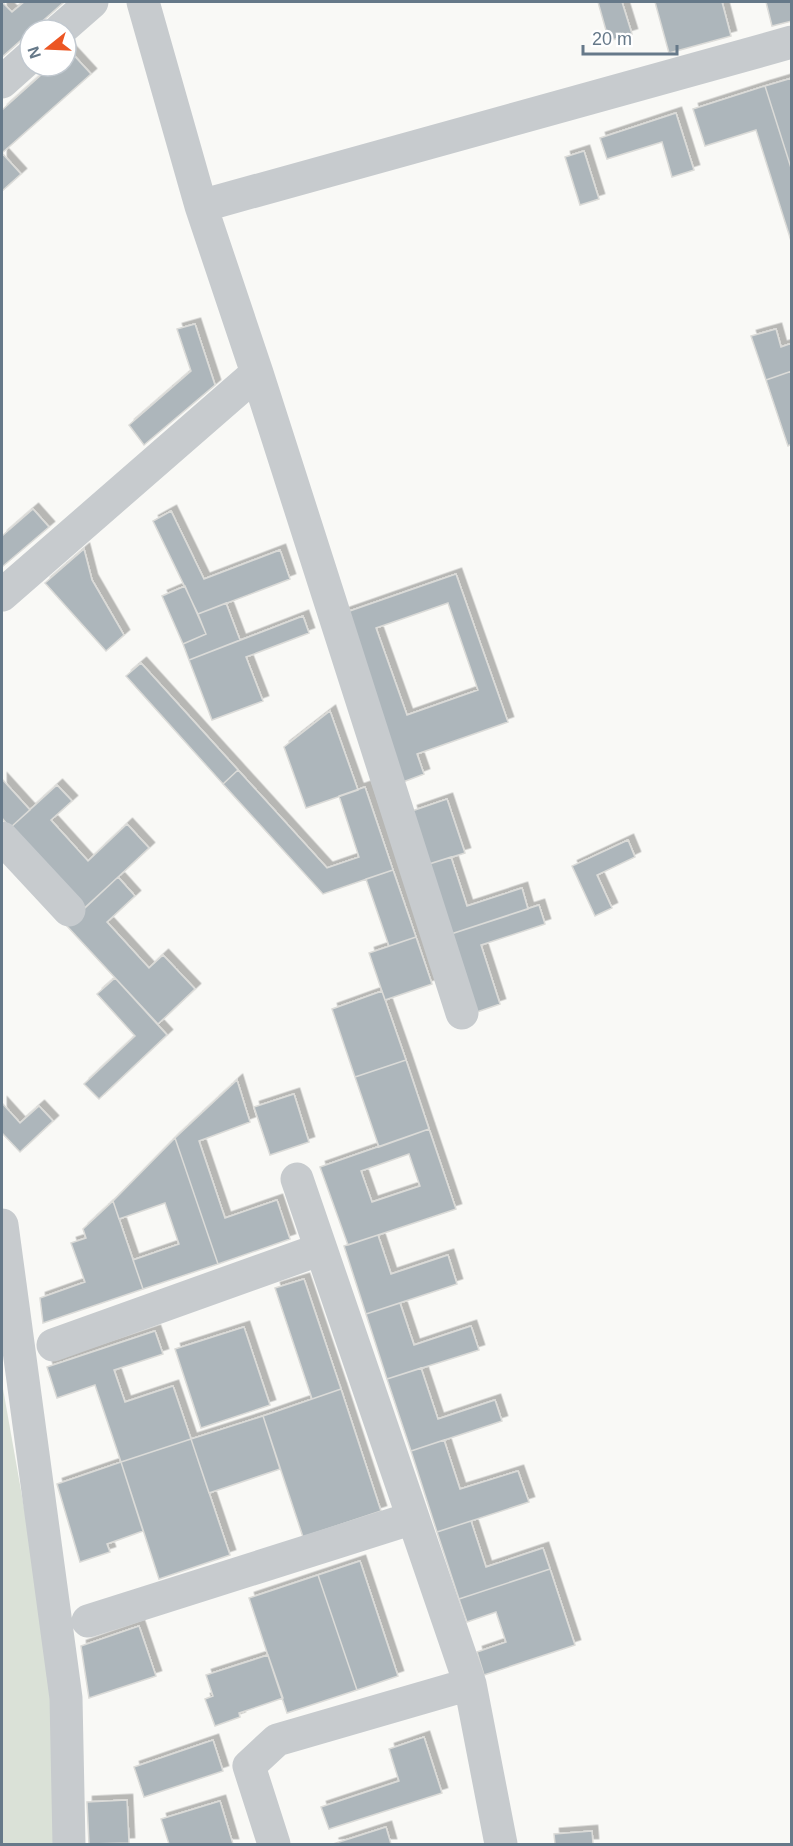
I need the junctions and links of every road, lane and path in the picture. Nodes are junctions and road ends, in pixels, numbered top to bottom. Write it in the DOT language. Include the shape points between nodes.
graph roads {
  1 [pos="92,2"];
  2 [pos="143,2"];
  3 [pos="74,18"];
  4 [pos="792,42"];
  5 [pos="18,68"];
  6 [pos="2,82"];
  7 [pos="201,206"];
  8 [pos="257,373"];
  9 [pos="2,596"];
  10 [pos="2,838"];
  11 [pos="69,910"];
  12 [pos="462,1013"];
  13 [pos="297,1179"];
  14 [pos="2,1225"];
  15 [pos="321,1249"];
  16 [pos="53,1345"];
  17 [pos="413,1518"];
  18 [pos="88,1621"];
  19 [pos="470,1684"];
  20 [pos="69,1845"];
  21 [pos="274,1845"];
  22 [pos="501,1845"];
  1 -- 3 [label="street"];
  2 -- 7 [label="street"];
  4 -- 7 [label="street"];
  5 -- 6 [label="street"];
  7 -- 8 [label="street"];
  8 -- 9 [label="street"];
  8 -- 12 [label="street"];
  10 -- 11 [label="street"];
  13 -- 15 [label="street"];
  14 -- 20 [label="street" via="66,1698"];
  15 -- 16 [label="street"];
  15 -- 17 [label="street"];
  17 -- 18 [label="street"];
  17 -- 19 [label="street"];
  19 -- 21 [label="street" via="277,1740 249,1766"];
  19 -- 22 [label="street"];
}
